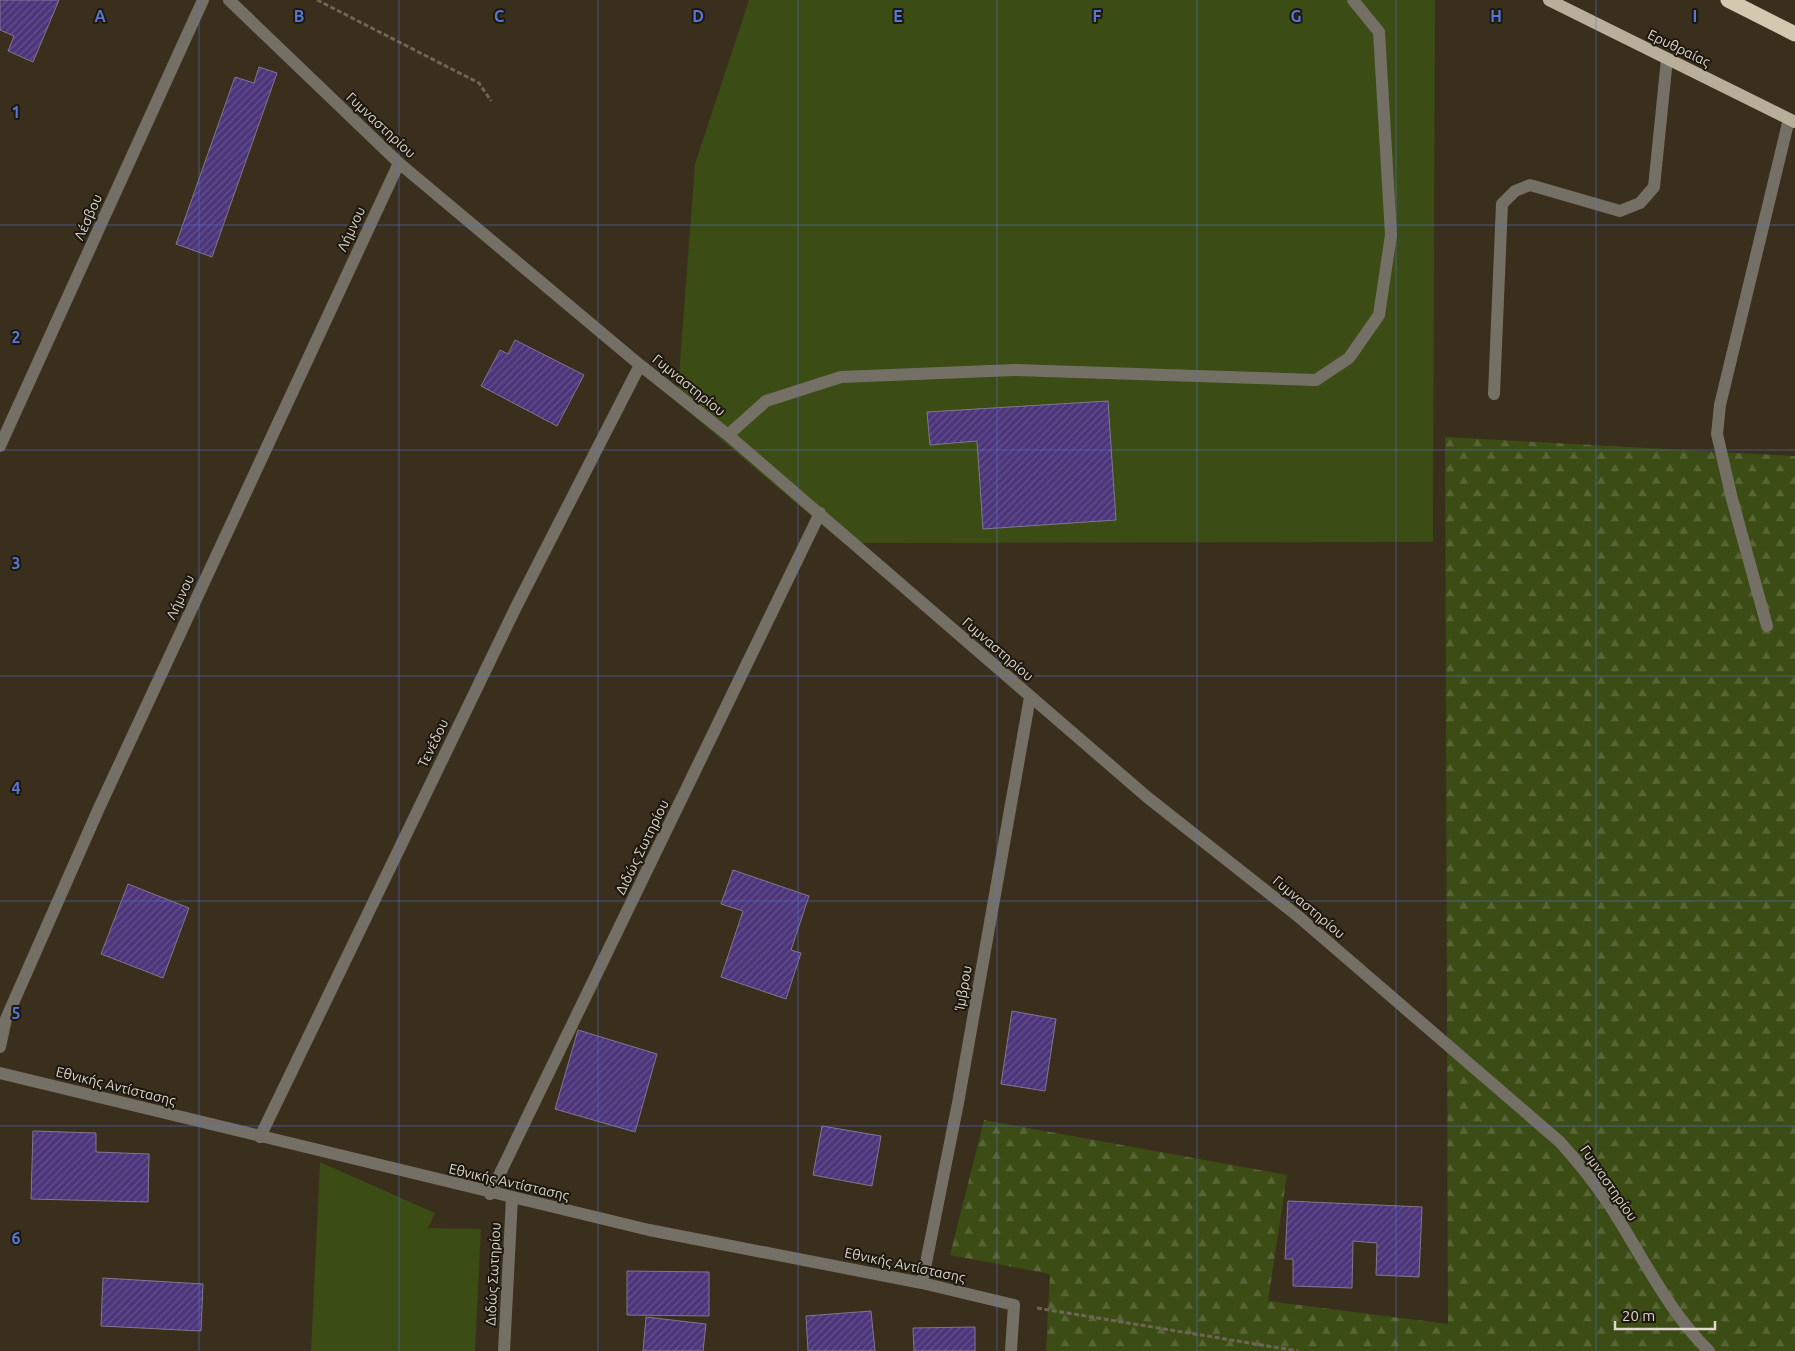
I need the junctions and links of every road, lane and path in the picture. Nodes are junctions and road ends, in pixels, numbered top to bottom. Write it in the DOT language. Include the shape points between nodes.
graph roads {
  1 [pos="203,0"];
  2 [pos="229,0"];
  3 [pos="317,0"];
  4 [pos="1353,0"];
  5 [pos="1549,0"];
  6 [pos="1728,0"];
  7 [pos="1795,34"];
  8 [pos="1667,59"];
  9 [pos="491,101"];
  10 [pos="1792,121"];
  11 [pos="399,163"];
  12 [pos="640,365"];
  13 [pos="1494,394"];
  14 [pos="728,435"];
  15 [pos="0,446"];
  16 [pos="820,513"];
  17 [pos="1767,626"];
  18 [pos="1030,697"];
  19 [pos="0,1047"];
  20 [pos="0,1073"];
  21 [pos="260,1138"];
  22 [pos="490,1194"];
  23 [pos="512,1198"];
  24 [pos="922,1283"];
  25 [pos="1014,1305"];
  26 [pos="504,1351"];
  27 [pos="1011,1351"];
  28 [pos="1298,1351"];
  29 [pos="1710,1351"];
  1 -- 15 [label="street, Λέσβου"];
  2 -- 11 [label="street, Γυμναστηρίου"];
  3 -- 9 [label="path" via="479,84"];
  4 -- 14 [label="street" via="1379,32 1391,235 1379,315 1349,358 1316,380 1015,370 840,377 766,401"];
  5 -- 8 [label="main road, Ερυθραίας"];
  6 -- 7 [label="highway"];
  8 -- 10 [label="main road, Ερυθραίας"];
  8 -- 13 [label="street" via="1654,187 1640,203 1620,212 1530,185 1515,191 1502,204"];
  10 -- 17 [label="street" via="1720,405 1717,434"];
  11 -- 12 [label="street, Γυμναστηρίου"];
  11 -- 19 [label="street, Λήμνου" via="98,808 6,1019"];
  12 -- 14 [label="street, Γυμναστηρίου"];
  12 -- 21 [label="street, Τενέδου" via="516,606"];
  14 -- 16 [label="street, Γυμναστηρίου"];
  16 -- 18 [label="street, Γυμναστηρίου"];
  16 -- 22 [label="street, Διδώς Σωτηρίου"];
  18 -- 24 [label="street, Ίμβρου" via="958,1103"];
  18 -- 29 [label="street, Γυμναστηρίου" via="1147,797 1298,917 1560,1142 1610,1205 1675,1311"];
  20 -- 21 [label="street, Εθνικής Αντίστασης"];
  21 -- 22 [label="street, Εθνικής Αντίστασης"];
  22 -- 23 [label="street, Εθνικής Αντίστασης"];
  23 -- 24 [label="street, Εθνικής Αντίστασης" via="649,1230"];
  23 -- 26 [label="street, Διδώς Σωτηρίου"];
  24 -- 25 [label="street, Εθνικής Αντίστασης"];
  25 -- 27 [label="street"];
  25 -- 28 [label="path"];
}
